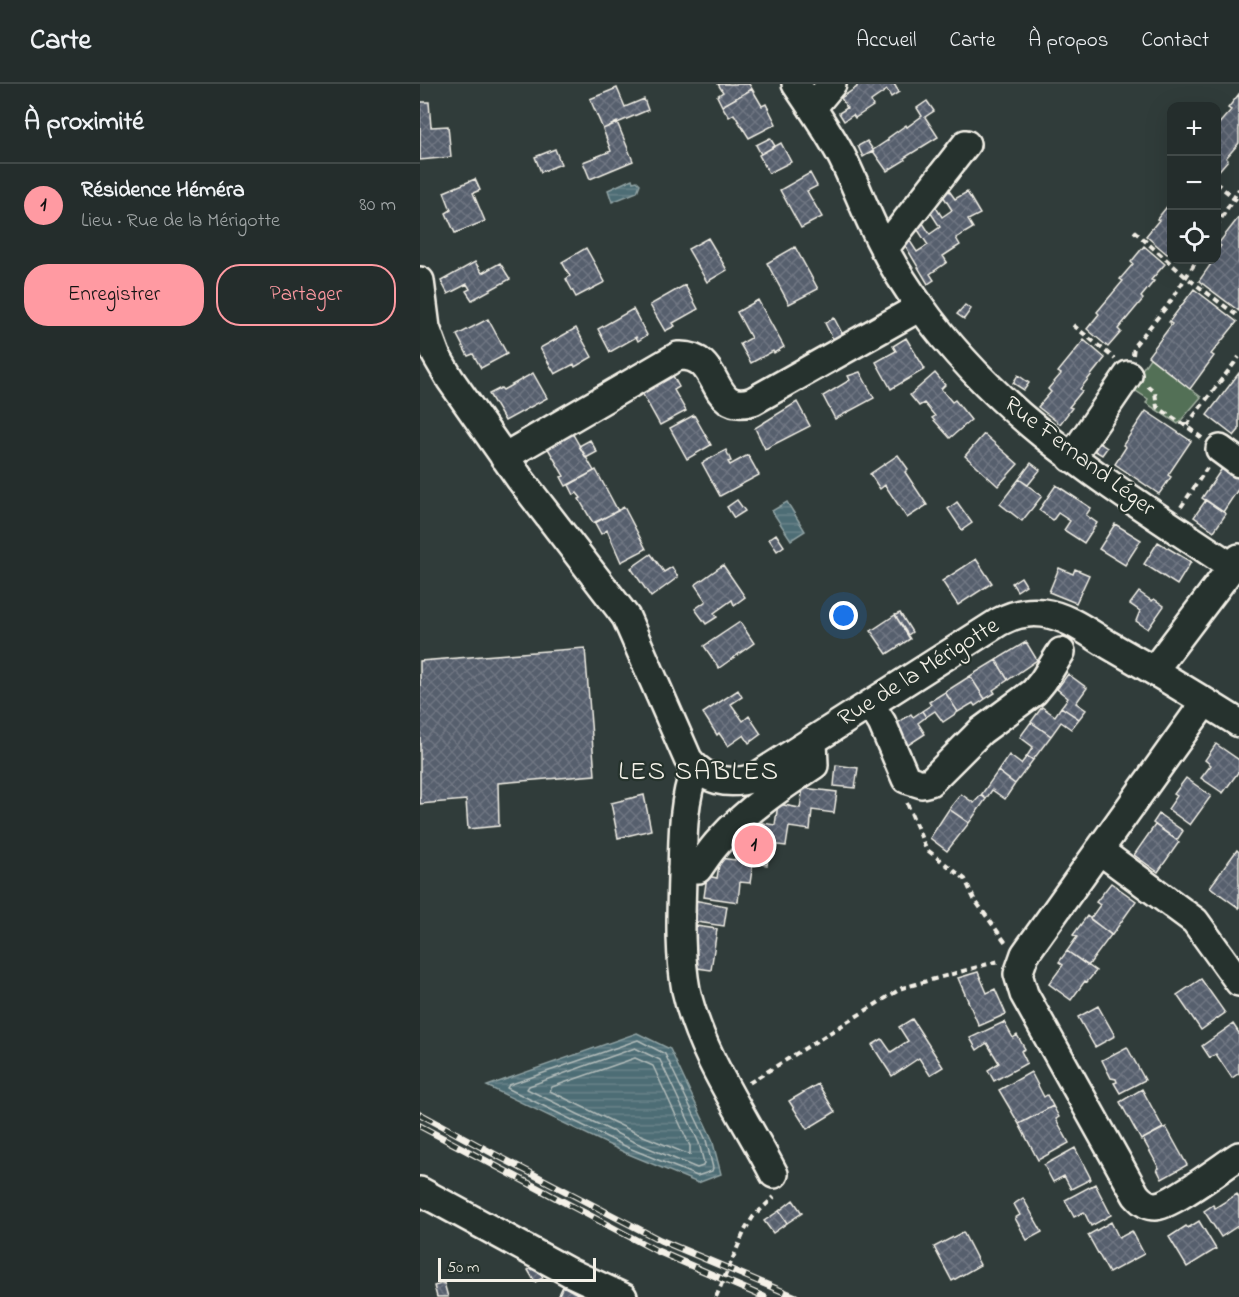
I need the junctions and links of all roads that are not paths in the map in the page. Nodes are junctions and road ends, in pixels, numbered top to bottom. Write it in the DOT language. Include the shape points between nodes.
graph roads {
  1 [pos="796,84"];
  2 [pos="832,84"];
  3 [pos="812,108"];
  4 [pos="966,144"];
  5 [pos="884,249"];
  6 [pos="420,281"];
  7 [pos="920,307"];
  8 [pos="1129,374"];
  9 [pos="504,457"];
  10 [pos="1071,458"];
  11 [pos="1236,563"];
  12 [pos="1061,652"];
  13 [pos="1154,670"];
  14 [pos="1205,702"];
  15 [pos="870,704"];
  16 [pos="1239,723"];
  17 [pos="813,741"];
  18 [pos="695,769"];
  19 [pos="1099,850"];
  20 [pos="682,868"];
  21 [pos="1239,982"];
  22 [pos="1239,1156"];
  23 [pos="774,1174"];
  24 [pos="420,1191"];
  25 [pos="623,1297"];
  1 -- 3 [label="street, Rue Fernand Léger"];
  2 -- 3 [label="street"];
  3 -- 5 [label="street, Rue Fernand Léger" via="844,160"];
  4 -- 5 [label="street"];
  5 -- 7 [label="street, Rue Fernand Léger"];
  6 -- 9 [label="street" via="426,328 436,355"];
  7 -- 9 [label="street" via="744,404 727,399 720,392 698,358 678,356"];
  7 -- 10 [label="street, Rue Fernand Léger" via="981,381"];
  8 -- 10 [label="street"];
  9 -- 18 [label="street" via="626,617 681,746"];
  10 -- 11 [label="street, Rue Fernand Léger" via="1175,516"];
  11 -- 13 [label="street"];
  12 -- 15 [label="street" via="1034,692 981,731 930,782 906,779"];
  13 -- 14 [label="street, Rue de la Mérigotte"];
  13 -- 15 [label="street, Rue de la Mérigotte" via="1062,618 1026,614 999,622"];
  14 -- 16 [label="street, Rue de la Mérigotte"];
  14 -- 19 [label="street"];
  15 -- 17 [label="street, Rue de la Mérigotte"];
  17 -- 18 [label="street, Rue de la Mérigotte" via="742,782 717,780"];
  17 -- 20 [label="street" via="814,765 741,818 698,869"];
  18 -- 20 [label="street" via="684,814"];
  19 -- 21 [label="street" via="1195,921"];
  19 -- 22 [label="street" via="1025,954 1016,958 1024,994 1140,1200 1154,1206 1170,1202"];
  20 -- 23 [label="street" via="682,957 694,1017 730,1095"];
  24 -- 25 [label="street"];
}
